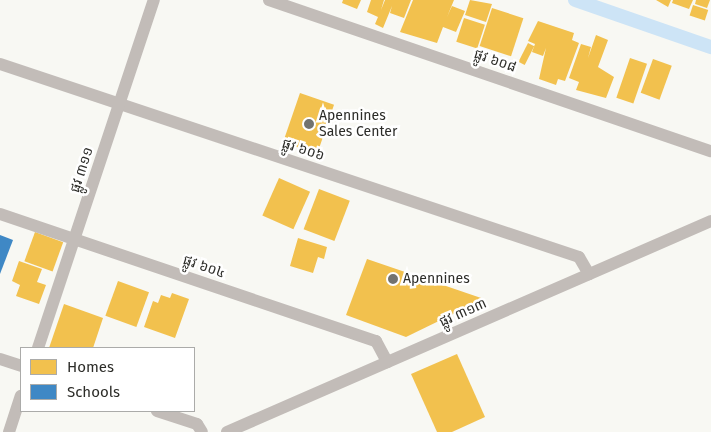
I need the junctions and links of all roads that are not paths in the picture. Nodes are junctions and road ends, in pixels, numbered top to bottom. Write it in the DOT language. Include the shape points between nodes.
graph roads {
  1 [pos="154,0"];
  2 [pos="269,0"];
  3 [pos="0,64"];
  4 [pos="120,105"];
  5 [pos="711,151"];
  6 [pos="0,214"];
  7 [pos="711,221"];
  8 [pos="75,240"];
  9 [pos="589,274"];
  10 [pos="38,347"];
  11 [pos="0,359"];
  12 [pos="387,362"];
  13 [pos="20,366"];
  14 [pos="20,399"];
  15 [pos="160,412"];
  16 [pos="9,432"];
  17 [pos="202,432"];
  18 [pos="227,432"];
  1 -- 4 [label="street, ផ្លូវ ៣១១"];
  2 -- 5 [label="street, ផ្លូវ ៦០៨"];
  3 -- 4 [label="street, ផ្លូវ ៦០៦"];
  4 -- 8 [label="street, ផ្លូវ ៣១១"];
  4 -- 9 [label="street, ផ្លូវ ៦០៦" via="579,257"];
  6 -- 8 [label="street, ផ្លូវ ៦០៤"];
  7 -- 9 [label="street, ផ្លូវ ៣១៣"];
  8 -- 10 [label="street, ផ្លូវ ៣១១"];
  8 -- 12 [label="street, ផ្លូវ ៦០៤" via="376,341"];
  9 -- 12 [label="street, ផ្លូវ ៣១៣"];
  11 -- 13 [label="street"];
  12 -- 18 [label="street, ផ្លូវ ៣១៣"];
  14 -- 16 [label="street"];
  15 -- 17 [label="street" via="197,424"];
}
